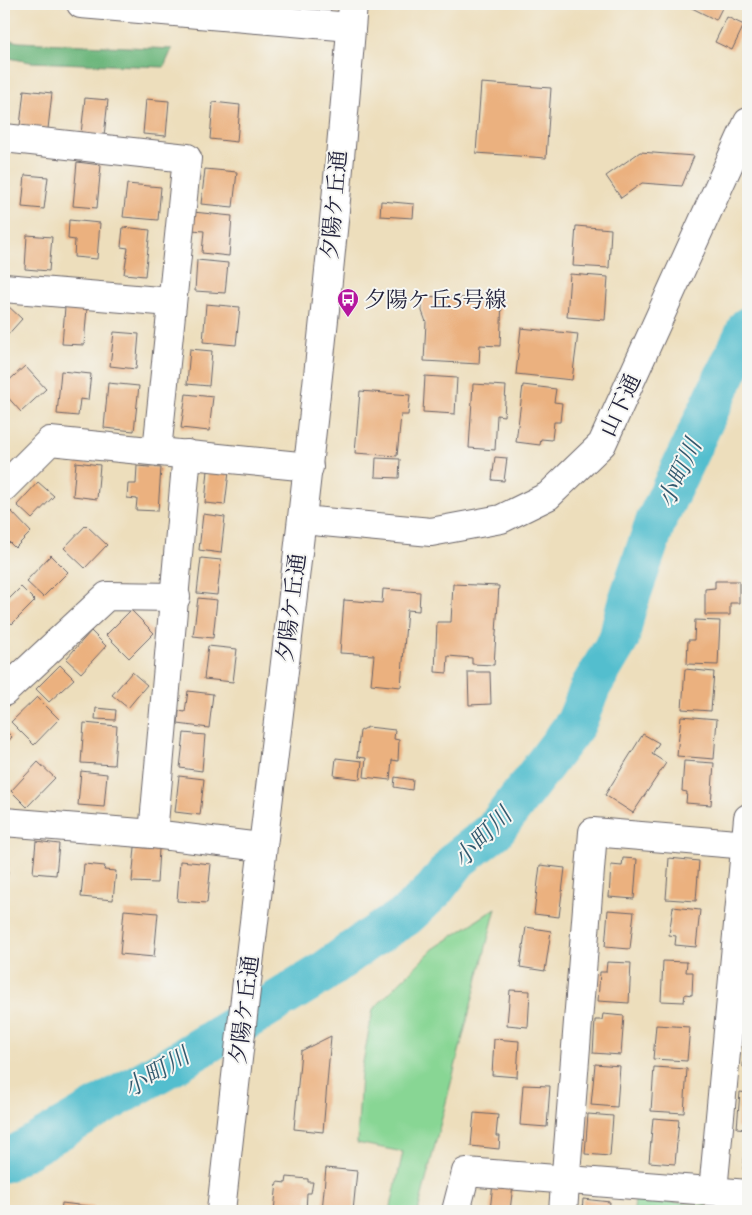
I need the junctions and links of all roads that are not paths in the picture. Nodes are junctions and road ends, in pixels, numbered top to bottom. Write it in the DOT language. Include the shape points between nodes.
graph roads {
  1 [pos="82,4"];
  2 [pos="242,11"];
  3 [pos="352,15"];
  4 [pos="748,122"];
  5 [pos="4,138"];
  6 [pos="4,288"];
  7 [pos="171,302"];
  8 [pos="157,451"];
  9 [pos="187,454"];
  10 [pos="309,467"];
  11 [pos="4,487"];
  12 [pos="302,520"];
  13 [pos="176,597"];
  14 [pos="4,692"];
  15 [pos="748,818"];
  16 [pos="4,822"];
  17 [pos="153,834"];
  18 [pos="747,845"];
  19 [pos="262,847"];
  20 [pos="566,1179"];
  21 [pos="713,1191"];
  22 [pos="748,1194"];
  23 [pos="221,1211"];
  24 [pos="456,1211"];
  25 [pos="563,1211"];
  1 -- 2 [label="street"];
  2 -- 3 [label="street"];
  3 -- 10 [label="street, 夕陽ケ丘通"];
  4 -- 12 [label="street, 山下通" via="602,444 548,496 500,519 431,532"];
  5 -- 7 [label="street" via="187,158"];
  6 -- 7 [label="street"];
  7 -- 8 [label="street"];
  8 -- 9 [label="street"];
  8 -- 11 [label="street" via="50,441"];
  9 -- 10 [label="street"];
  9 -- 13 [label="street"];
  10 -- 12 [label="street, 夕陽ケ丘通"];
  12 -- 19 [label="street, 夕陽ケ丘通"];
  13 -- 14 [label="street" via="107,596"];
  13 -- 17 [label="street"];
  15 -- 18 [label="street"];
  16 -- 17 [label="street"];
  17 -- 19 [label="street"];
  18 -- 20 [label="street" via="593,832"];
  18 -- 21 [label="street"];
  19 -- 23 [label="street, 夕陽ケ丘通"];
  20 -- 21 [label="street"];
  20 -- 24 [label="street" via="466,1172"];
  20 -- 25 [label="street"];
  21 -- 22 [label="street"];
}
